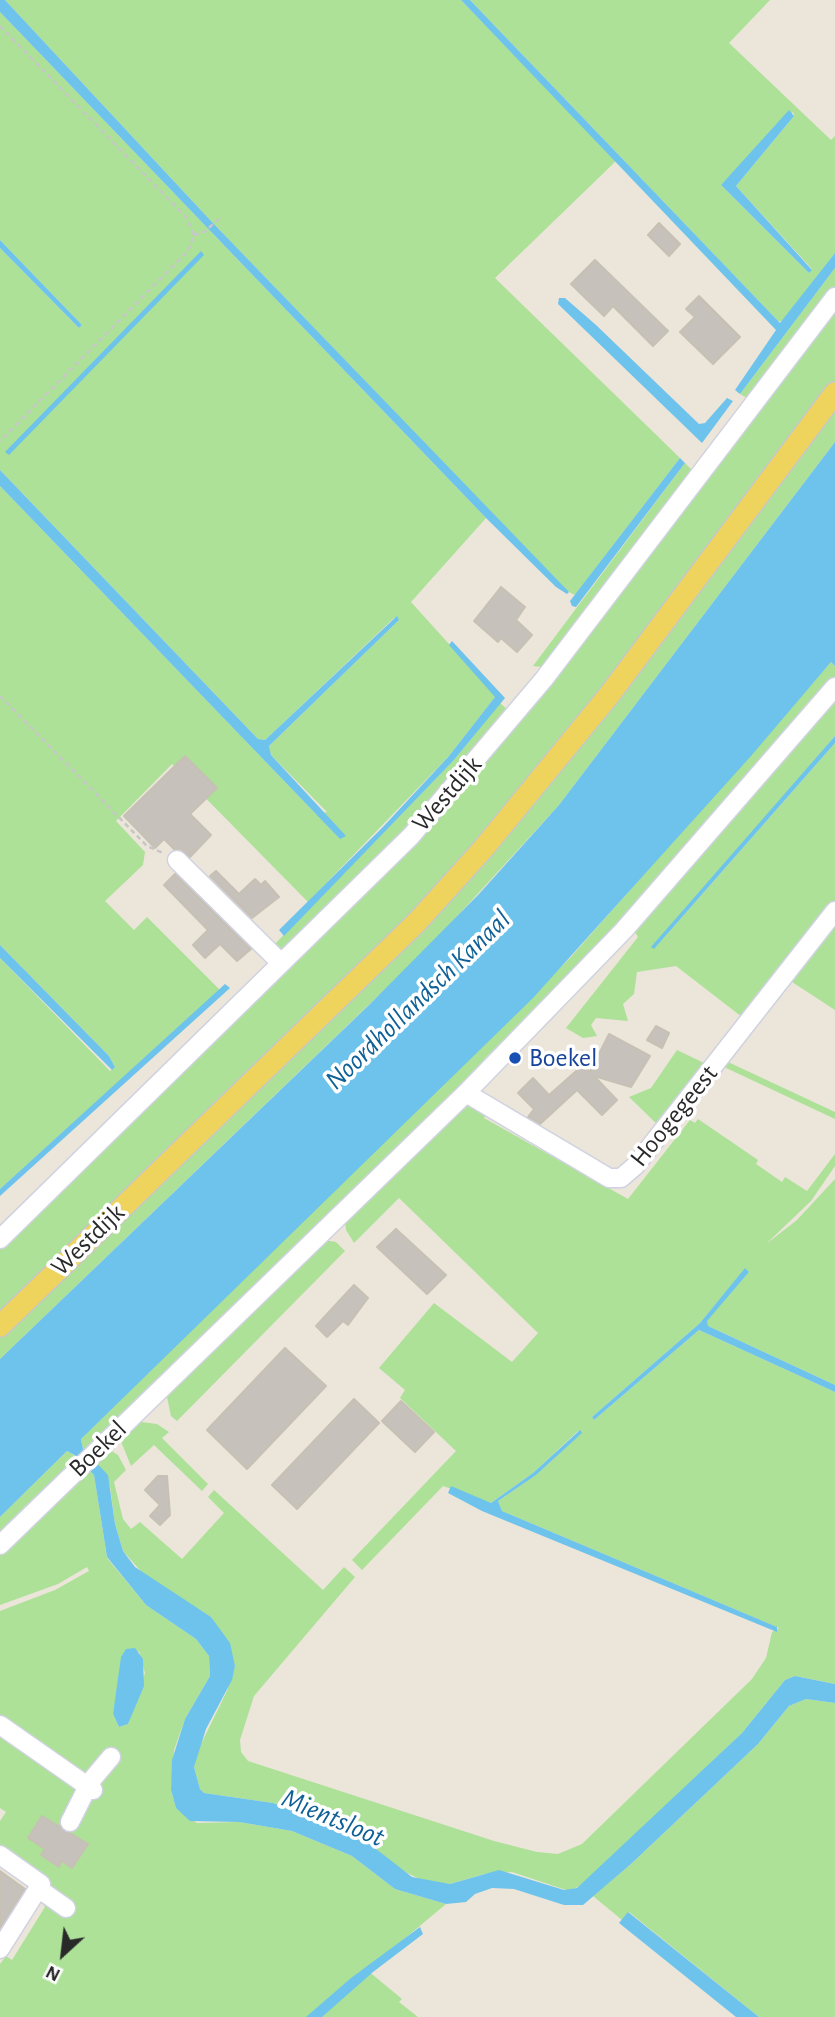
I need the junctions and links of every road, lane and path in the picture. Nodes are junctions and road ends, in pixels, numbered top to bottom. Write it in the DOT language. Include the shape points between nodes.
graph roads {
  1 [pos="0,26"];
  2 [pos="219,219"];
  3 [pos="194,235"];
  4 [pos="835,297"];
  5 [pos="835,393"];
  6 [pos="0,441"];
  7 [pos="832,694"];
  8 [pos="0,696"];
  9 [pos="177,860"];
  10 [pos="835,911"];
  11 [pos="281,963"];
  12 [pos="466,1093"];
  13 [pos="0,1239"];
  14 [pos="0,1326"];
  15 [pos="0,1545"];
  16 [pos="0,1726"];
  17 [pos="111,1757"];
  18 [pos="90,1788"];
  19 [pos="70,1822"];
  20 [pos="0,1855"];
  21 [pos="39,1889"];
  22 [pos="66,1908"];
  23 [pos="0,1949"];
  1 -- 3 [label="path" via="186,217"];
  2 -- 3 [label="path"];
  3 -- 6 [label="path" via="188,251"];
  4 -- 11 [label="street, Westdijk" via="476,762 411,836"];
  5 -- 14 [label="main road, Westdijk" via="610,694 483,849 417,922"];
  7 -- 12 [label="street, Boekel" via="624,930"];
  8 -- 9 [label="path" via="147,846"];
  9 -- 11 [label="street"];
  10 -- 12 [label="street, Hoogegeest" via="621,1178 609,1178"];
  11 -- 13 [label="street, Westdijk"];
  12 -- 15 [label="street, Boekel"];
  16 -- 18 [label="street"];
  17 -- 18 [label="street"];
  18 -- 19 [label="street"];
  20 -- 21 [label="street" via="40,1880"];
  21 -- 22 [label="street"];
  21 -- 23 [label="street"];
}
